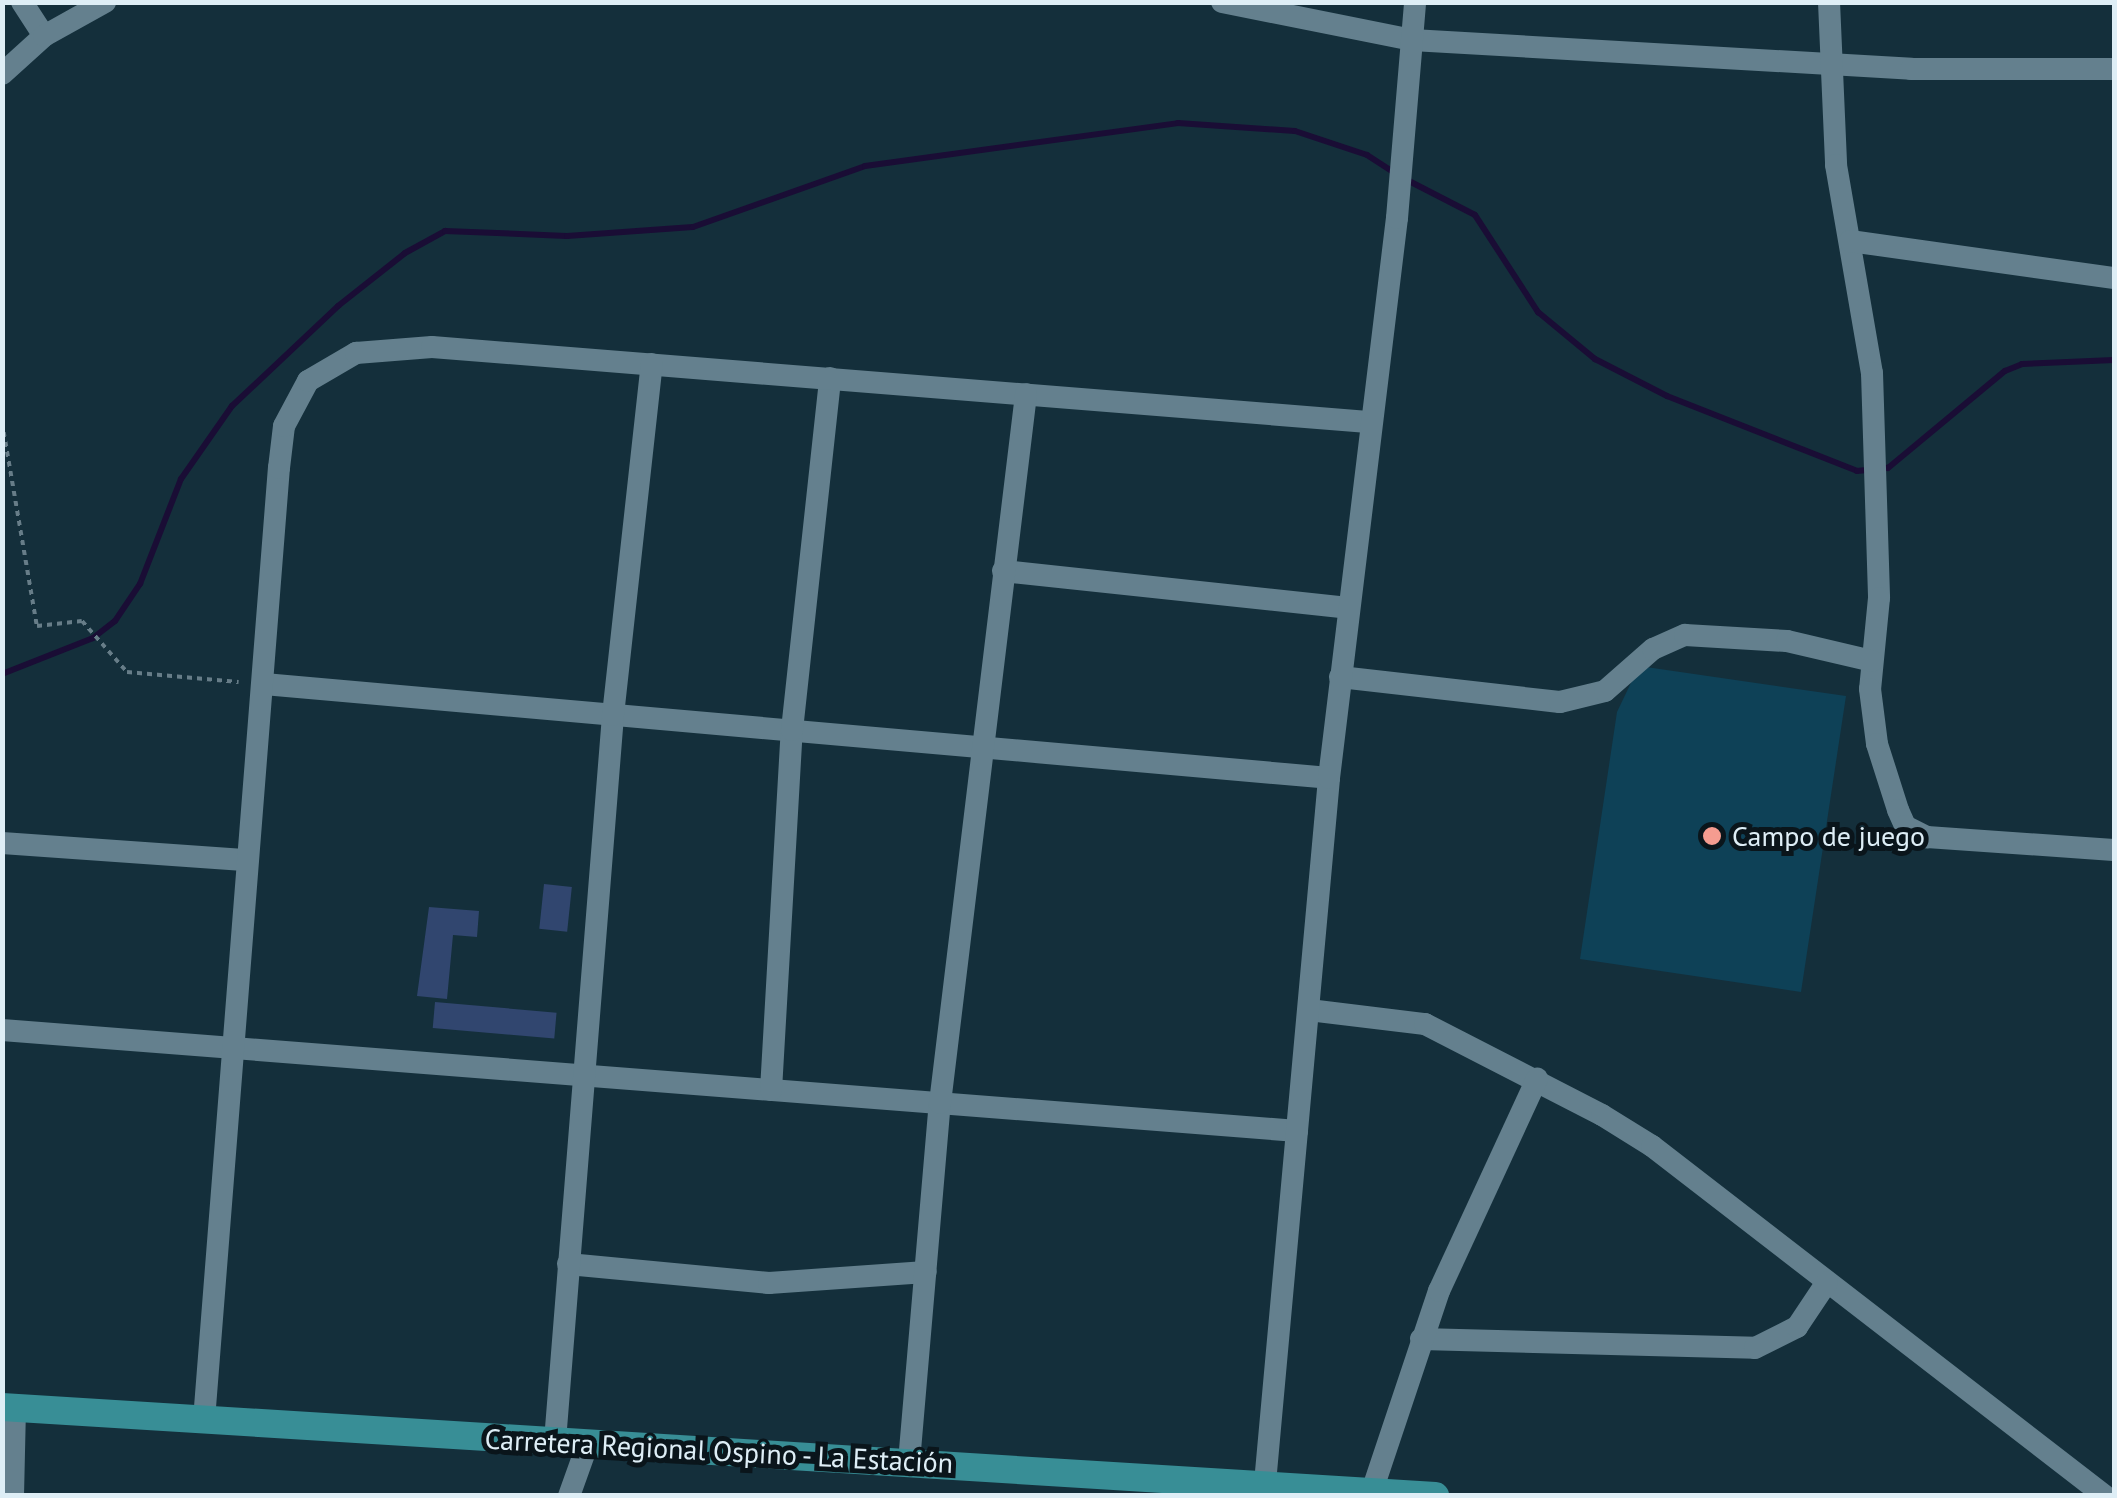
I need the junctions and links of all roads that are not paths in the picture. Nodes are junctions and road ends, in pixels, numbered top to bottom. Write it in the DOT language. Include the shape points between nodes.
graph roads {
  1 [pos="22,2"];
  2 [pos="104,2"];
  3 [pos="1222,2"];
  4 [pos="1415,2"];
  5 [pos="1828,2"];
  6 [pos="44,36"];
  7 [pos="1412,40"];
  8 [pos="1828,64"];
  9 [pos="2114,69"];
  10 [pos="2,74"];
  11 [pos="1850,241"];
  12 [pos="2114,278"];
  13 [pos="652,364"];
  14 [pos="830,378"];
  15 [pos="1026,394"];
  16 [pos="1368,422"];
  17 [pos="1003,571"];
  18 [pos="1348,608"];
  19 [pos="1872,661"];
  20 [pos="1340,677"];
  21 [pos="264,684"];
  22 [pos="613,715"];
  23 [pos="792,730"];
  24 [pos="980,747"];
  25 [pos="1330,778"];
  26 [pos="2,844"];
  27 [pos="2114,850"];
  28 [pos="247,860"];
  29 [pos="1309,1010"];
  30 [pos="2,1030"];
  31 [pos="229,1048"];
  32 [pos="583,1075"];
  33 [pos="1537,1079"];
  34 [pos="771,1090"];
  35 [pos="940,1103"];
  36 [pos="1297,1131"];
  37 [pos="568,1264"];
  38 [pos="926,1272"];
  39 [pos="1827,1282"];
  40 [pos="1421,1339"];
  41 [pos="9,1407"];
  42 [pos="204,1420"];
  43 [pos="555,1441"];
  44 [pos="588,1443"];
  45 [pos="909,1462"];
  46 [pos="1265,1483"];
  47 [pos="1191,1487"];
  48 [pos="1372,1491"];
  49 [pos="1334,1492"];
  50 [pos="13,1496"];
  51 [pos="570,1496"];
  52 [pos="1435,1496"];
  53 [pos="2105,1496"];
  1 -- 6 [label="street"];
  2 -- 6 [label="street"];
  3 -- 7 [label="street"];
  4 -- 7 [label="street"];
  5 -- 8 [label="street"];
  6 -- 10 [label="street"];
  7 -- 8 [label="street"];
  7 -- 16 [label="street" via="1397,218"];
  8 -- 9 [label="street"];
  8 -- 11 [label="street"];
  11 -- 12 [label="street"];
  11 -- 19 [label="street" via="1872,373 1879,598"];
  13 -- 14 [label="street"];
  13 -- 21 [label="street" via="432,347 356,353 326,366 293,402 284,426"];
  13 -- 22 [label="street"];
  14 -- 15 [label="street"];
  14 -- 23 [label="street"];
  15 -- 16 [label="street"];
  15 -- 17 [label="street"];
  16 -- 18 [label="street"];
  17 -- 18 [label="street"];
  17 -- 24 [label="street"];
  18 -- 20 [label="street"];
  19 -- 20 [label="street" via="1787,640 1685,636 1653,649 1605,691 1560,702"];
  19 -- 27 [label="street" via="1876,744 1905,826 1944,840"];
  20 -- 25 [label="street"];
  21 -- 22 [label="street"];
  21 -- 28 [label="street"];
  22 -- 23 [label="street"];
  22 -- 32 [label="street"];
  23 -- 24 [label="street"];
  23 -- 34 [label="street"];
  24 -- 25 [label="street"];
  24 -- 35 [label="street"];
  25 -- 29 [label="street"];
  26 -- 28 [label="street"];
  28 -- 31 [label="street"];
  29 -- 33 [label="street" via="1425,1024"];
  29 -- 36 [label="street"];
  30 -- 31 [label="street"];
  31 -- 32 [label="street"];
  31 -- 42 [label="street"];
  32 -- 34 [label="street"];
  32 -- 37 [label="street"];
  33 -- 39 [label="street" via="1652,1146"];
  33 -- 40 [label="street"];
  34 -- 35 [label="street"];
  35 -- 36 [label="street"];
  35 -- 38 [label="street"];
  36 -- 46 [label="street"];
  37 -- 38 [label="street" via="769,1283"];
  37 -- 43 [label="street"];
  38 -- 45 [label="street"];
  39 -- 40 [label="street" via="1796,1327 1755,1348"];
  39 -- 53 [label="street"];
  40 -- 48 [label="street"];
  41 -- 42 [label="main road, Carretera Regional Ospino - La Estación"];
  41 -- 50 [label="street"];
  42 -- 43 [label="main road, Carretera Regional Ospino - La Estación"];
  43 -- 44 [label="main road, Carretera Regional Ospino - La Estación"];
  44 -- 45 [label="main road, Carretera Regional Ospino - La Estación"];
  44 -- 51 [label="street"];
  45 -- 47 [label="main road, Carretera Regional Ospino - La Estación"];
  46 -- 47 [label="main road, Carretera Regional Ospino - La Estación"];
  46 -- 49 [label="main road, Carretera Regional Ospino - La Estación"];
  48 -- 49 [label="main road, Carretera Regional Ospino - La Estación"];
  48 -- 52 [label="main road, Carretera Regional Ospino - La Estación"];
}
